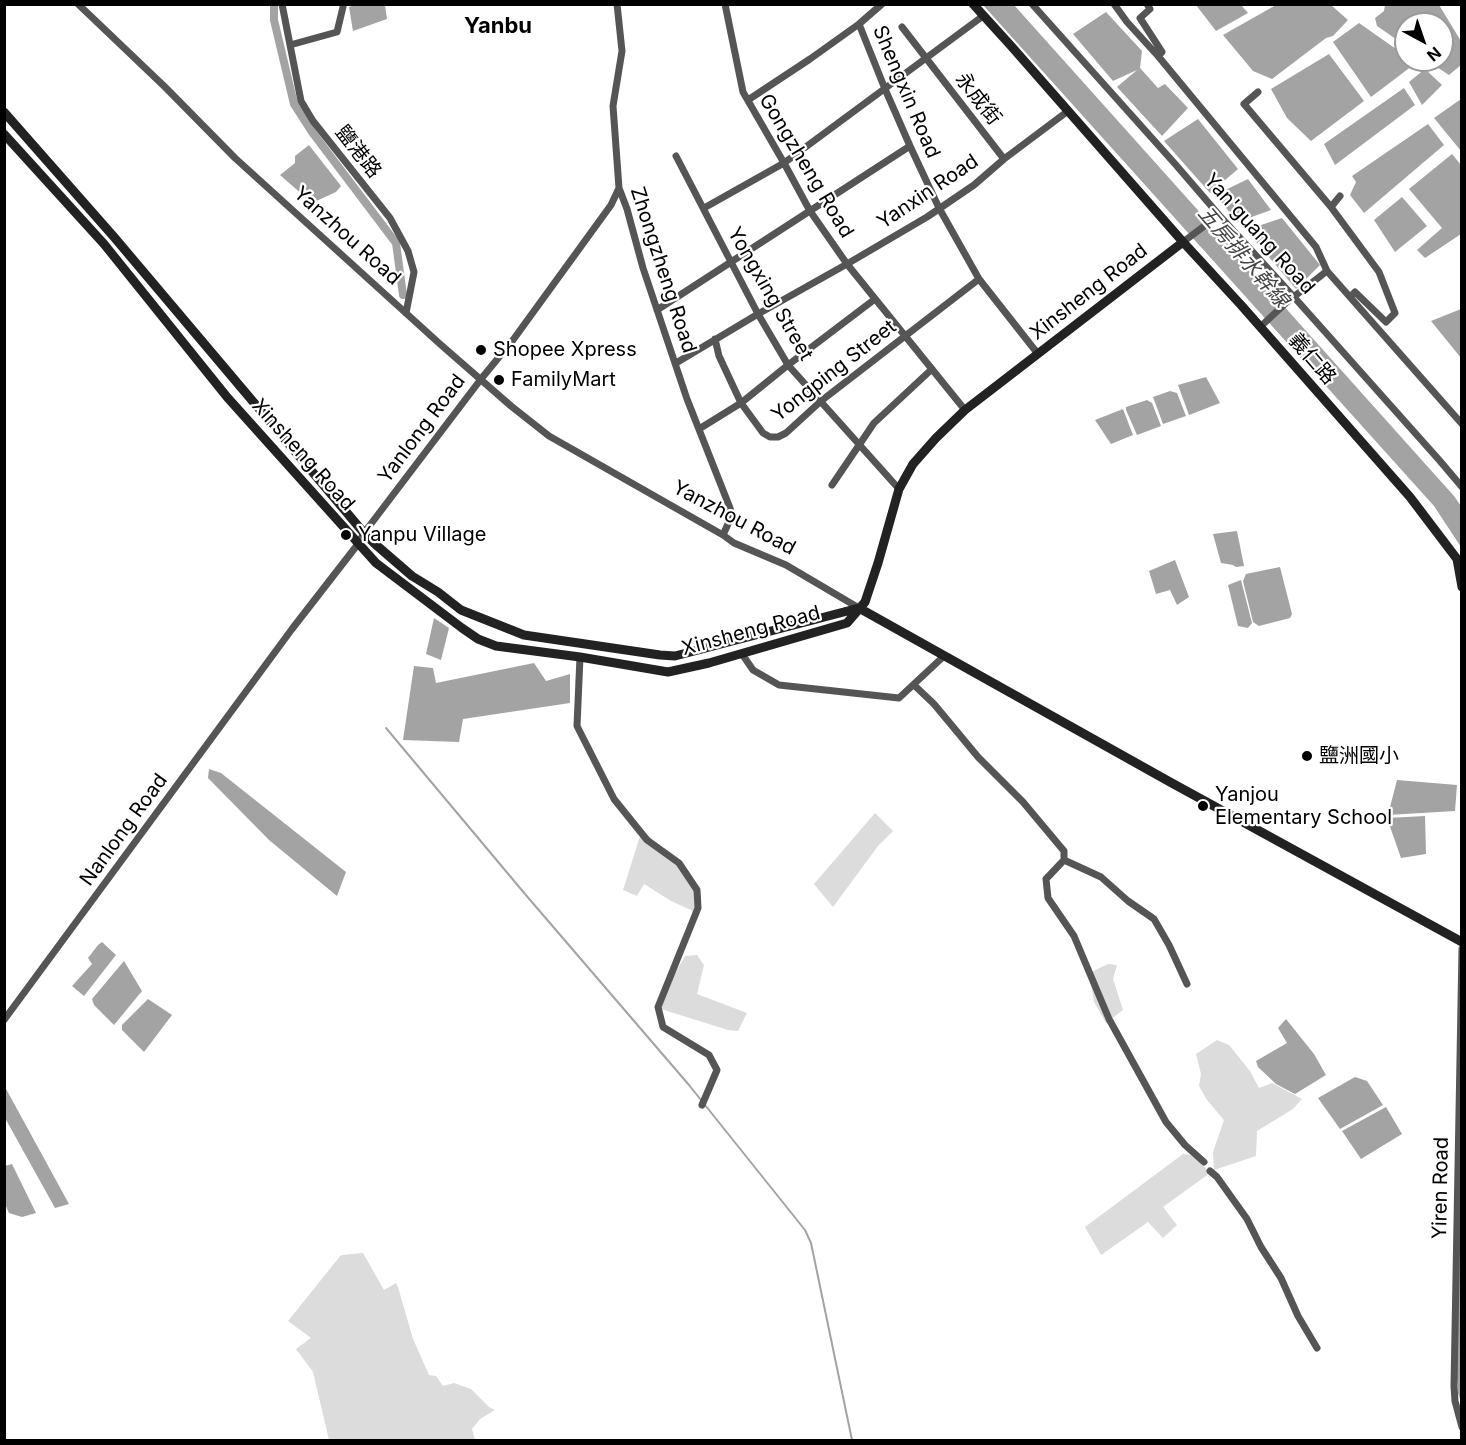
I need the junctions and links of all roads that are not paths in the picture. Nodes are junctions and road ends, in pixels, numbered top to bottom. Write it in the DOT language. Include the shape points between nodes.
graph roads {
  1 [pos="78,4"];
  2 [pos="282,4"];
  3 [pos="617,4"];
  4 [pos="725,4"];
  5 [pos="882,4"];
  6 [pos="973,4"];
  7 [pos="1032,4"];
  8 [pos="1114,4"];
  9 [pos="1147,4"];
  10 [pos="343,7"];
  11 [pos="983,16"];
  12 [pos="859,24"];
  13 [pos="902,27"];
  14 [pos="290,45"];
  15 [pos="1158,56"];
  16 [pos="925,58"];
  17 [pos="885,89"];
  18 [pos="1258,92"];
  19 [pos="748,100"];
  20 [pos="1068,111"];
  21 [pos="4,112"];
  22 [pos="4,134"];
  23 [pos="910,146"];
  24 [pos="676,156"];
  25 [pos="1004,159"];
  26 [pos="784,163"];
  27 [pos="619,188"];
  28 [pos="1340,196"];
  29 [pos="1331,207"];
  30 [pos="704,208"];
  31 [pos="939,208"];
  32 [pos="810,211"];
  33 [pos="1219,215"];
  34 [pos="1187,239"];
  35 [pos="731,261"];
  36 [pos="847,264"];
  37 [pos="1327,270"];
  38 [pos="979,279"];
  39 [pos="1350,297"];
  40 [pos="876,299"];
  41 [pos="1291,299"];
  42 [pos="657,310"];
  43 [pos="405,313"];
  44 [pos="758,314"];
  45 [pos="1261,325"];
  46 [pos="905,336"];
  47 [pos="716,339"];
  48 [pos="1038,354"];
  49 [pos="676,363"];
  50 [pos="788,365"];
  51 [pos="932,369"];
  52 [pos="481,379"];
  53 [pos="821,401"];
  54 [pos="741,403"];
  55 [pos="965,410"];
  56 [pos="1461,424"];
  57 [pos="699,429"];
  58 [pos="859,445"];
  59 [pos="832,485"];
  60 [pos="1461,487"];
  61 [pos="899,489"];
  62 [pos="364,533"];
  63 [pos="723,535"];
  64 [pos="358,544"];
  65 [pos="1461,587"];
  66 [pos="859,608"];
  67 [pos="742,654"];
  68 [pos="944,656"];
  69 [pos="579,657"];
  70 [pos="270,659"];
  71 [pos="914,685"];
  72 [pos="1064,860"];
  73 [pos="1461,942"];
  74 [pos="1461,949"];
  75 [pos="1187,984"];
  76 [pos="4,1020"];
  77 [pos="702,1105"];
  78 [pos="1204,1162"];
  79 [pos="1210,1170"];
  80 [pos="1317,1348"];
  81 [pos="1461,1427"];
  1 -- 43 [label="street, Yanzhou Road" via="235,158"];
  2 -- 14 [label="street, 鹽港路"];
  3 -- 27 [label="street, Zhongzheng Road" via="621,59 613,106"];
  4 -- 19 [label="street, Gongzheng Road"];
  5 -- 12 [label="street"];
  6 -- 11 [label="street, 義仁路"];
  7 -- 33 [label="street, Yan'guang Road"];
  8 -- 15 [label="street"];
  9 -- 15 [label="street" via="1150,9 1140,18 1162,52"];
  10 -- 14 [label="street" via="337,32"];
  11 -- 16 [label="street"];
  11 -- 20 [label="street, 義仁路"];
  12 -- 17 [label="street, Shengxin Road"];
  12 -- 19 [label="street"];
  13 -- 16 [label="street, 永成街"];
  14 -- 43 [label="street, 鹽港路" via="301,101 390,218 408,251 414,272"];
  15 -- 37 [label="street" via="1316,247"];
  16 -- 17 [label="street"];
  16 -- 25 [label="street, 永成街"];
  17 -- 23 [label="street, Shengxin Road"];
  17 -- 26 [label="street"];
  18 -- 29 [label="street" via="1244,104"];
  19 -- 26 [label="street, Gongzheng Road"];
  20 -- 25 [label="street, Yanxin Road"];
  20 -- 34 [label="street, 義仁路"];
  21 -- 62 [label="street, Xinsheng Road"];
  22 -- 64 [label="street, Xinsheng Road" via="104,244 226,397"];
  23 -- 31 [label="street, Shengxin Road"];
  23 -- 32 [label="street"];
  24 -- 30 [label="street, Yongxing Street"];
  25 -- 31 [label="street, Yanxin Road"];
  26 -- 30 [label="street"];
  26 -- 32 [label="street, Gongzheng Road"];
  27 -- 42 [label="street, Zhongzheng Road"];
  27 -- 52 [label="street, Yanlong Road" via="604,215"];
  28 -- 29 [label="street"];
  29 -- 39 [label="street" via="1379,272 1395,313 1386,322 1355,292"];
  30 -- 35 [label="street, Yongxing Street"];
  31 -- 36 [label="street, Yanxin Road"];
  31 -- 38 [label="street, Shengxin Road"];
  32 -- 35 [label="street"];
  32 -- 36 [label="street, Gongzheng Road"];
  33 -- 34 [label="street, Xinsheng Road"];
  33 -- 41 [label="street, Yan'guang Road"];
  34 -- 45 [label="street, 義仁路"];
  34 -- 48 [label="street, Xinsheng Road"];
  35 -- 42 [label="street"];
  35 -- 44 [label="street, Yongxing Street"];
  36 -- 40 [label="street, Gongzheng Road"];
  36 -- 44 [label="street, Yanxin Road"];
  37 -- 39 [label="street"];
  37 -- 41 [label="street"];
  38 -- 46 [label="street, Yongping Street"];
  38 -- 48 [label="street, Shengxin Road"];
  39 -- 56 [label="street"];
  40 -- 46 [label="street, Gongzheng Road"];
  40 -- 50 [label="street"];
  41 -- 45 [label="street"];
  41 -- 60 [label="street, Yan'guang Road"];
  42 -- 49 [label="street, Zhongzheng Road"];
  43 -- 52 [label="street, Yanzhou Road"];
  44 -- 47 [label="street, Yanxin Road"];
  44 -- 50 [label="street, Yongxing Street"];
  45 -- 65 [label="street, 義仁路" via="1430,523 1457,559"];
  46 -- 51 [label="street, Gongzheng Road"];
  46 -- 53 [label="street, Yongping Street"];
  47 -- 49 [label="street, Yanxin Road"];
  47 -- 54 [label="street, Yongping Street" via="719,356"];
  48 -- 55 [label="street, Xinsheng Road"];
  49 -- 57 [label="street, Zhongzheng Road"];
  50 -- 53 [label="street, Yongxing Street"];
  50 -- 54 [label="street"];
  51 -- 55 [label="street, Gongzheng Road"];
  51 -- 58 [label="street" via="874,423"];
  52 -- 62 [label="street, Yanlong Road"];
  52 -- 63 [label="street, Yanzhou Road" via="549,436"];
  53 -- 54 [label="street, Yongping Street" via="778,437 764,433"];
  53 -- 58 [label="street, Yongxing Street"];
  54 -- 57 [label="street"];
  55 -- 61 [label="street, Xinsheng Road" via="913,464"];
  57 -- 63 [label="street, Zhongzheng Road" via="732,515"];
  58 -- 59 [label="street"];
  58 -- 61 [label="street, Yongxing Street"];
  61 -- 66 [label="street, Xinsheng Road" via="865,602"];
  62 -- 64 [label="street, Yanlong Road"];
  62 -- 66 [label="street, Xinsheng Road" via="412,576 461,610 524,635 649,654 675,656"];
  63 -- 66 [label="street, Yanzhou Road" via="786,565"];
  64 -- 69 [label="street, Xinsheng Road" via="376,563 478,639 496,646"];
  64 -- 70 [label="street, Yanlong Road"];
  66 -- 67 [label="street, Xinsheng Road" via="847,623"];
  66 -- 68 [label="street, Yanzhou Road"];
  67 -- 69 [label="street, Xinsheng Road" via="668,672"];
  67 -- 71 [label="street" via="753,670 779,685 898,698"];
  68 -- 71 [label="street"];
  68 -- 73 [label="street, Yanzhou Road"];
  69 -- 77 [label="street" via="577,726 614,799 647,840 679,863 697,890 698,908 658,1007 663,1027 709,1055 717,1070"];
  70 -- 76 [label="street, Nanlong Road"];
  71 -- 72 [label="street" via="1023,802 1064,851"];
  72 -- 75 [label="street" via="1101,877 1154,919"];
  72 -- 78 [label="street" via="1046,879 1048,898 1074,936 1110,1019 1166,1122"];
  74 -- 81 [label="street, Yiren Road" via="1454,1386"];
  79 -- 80 [label="street" via="1247,1219"];
}
